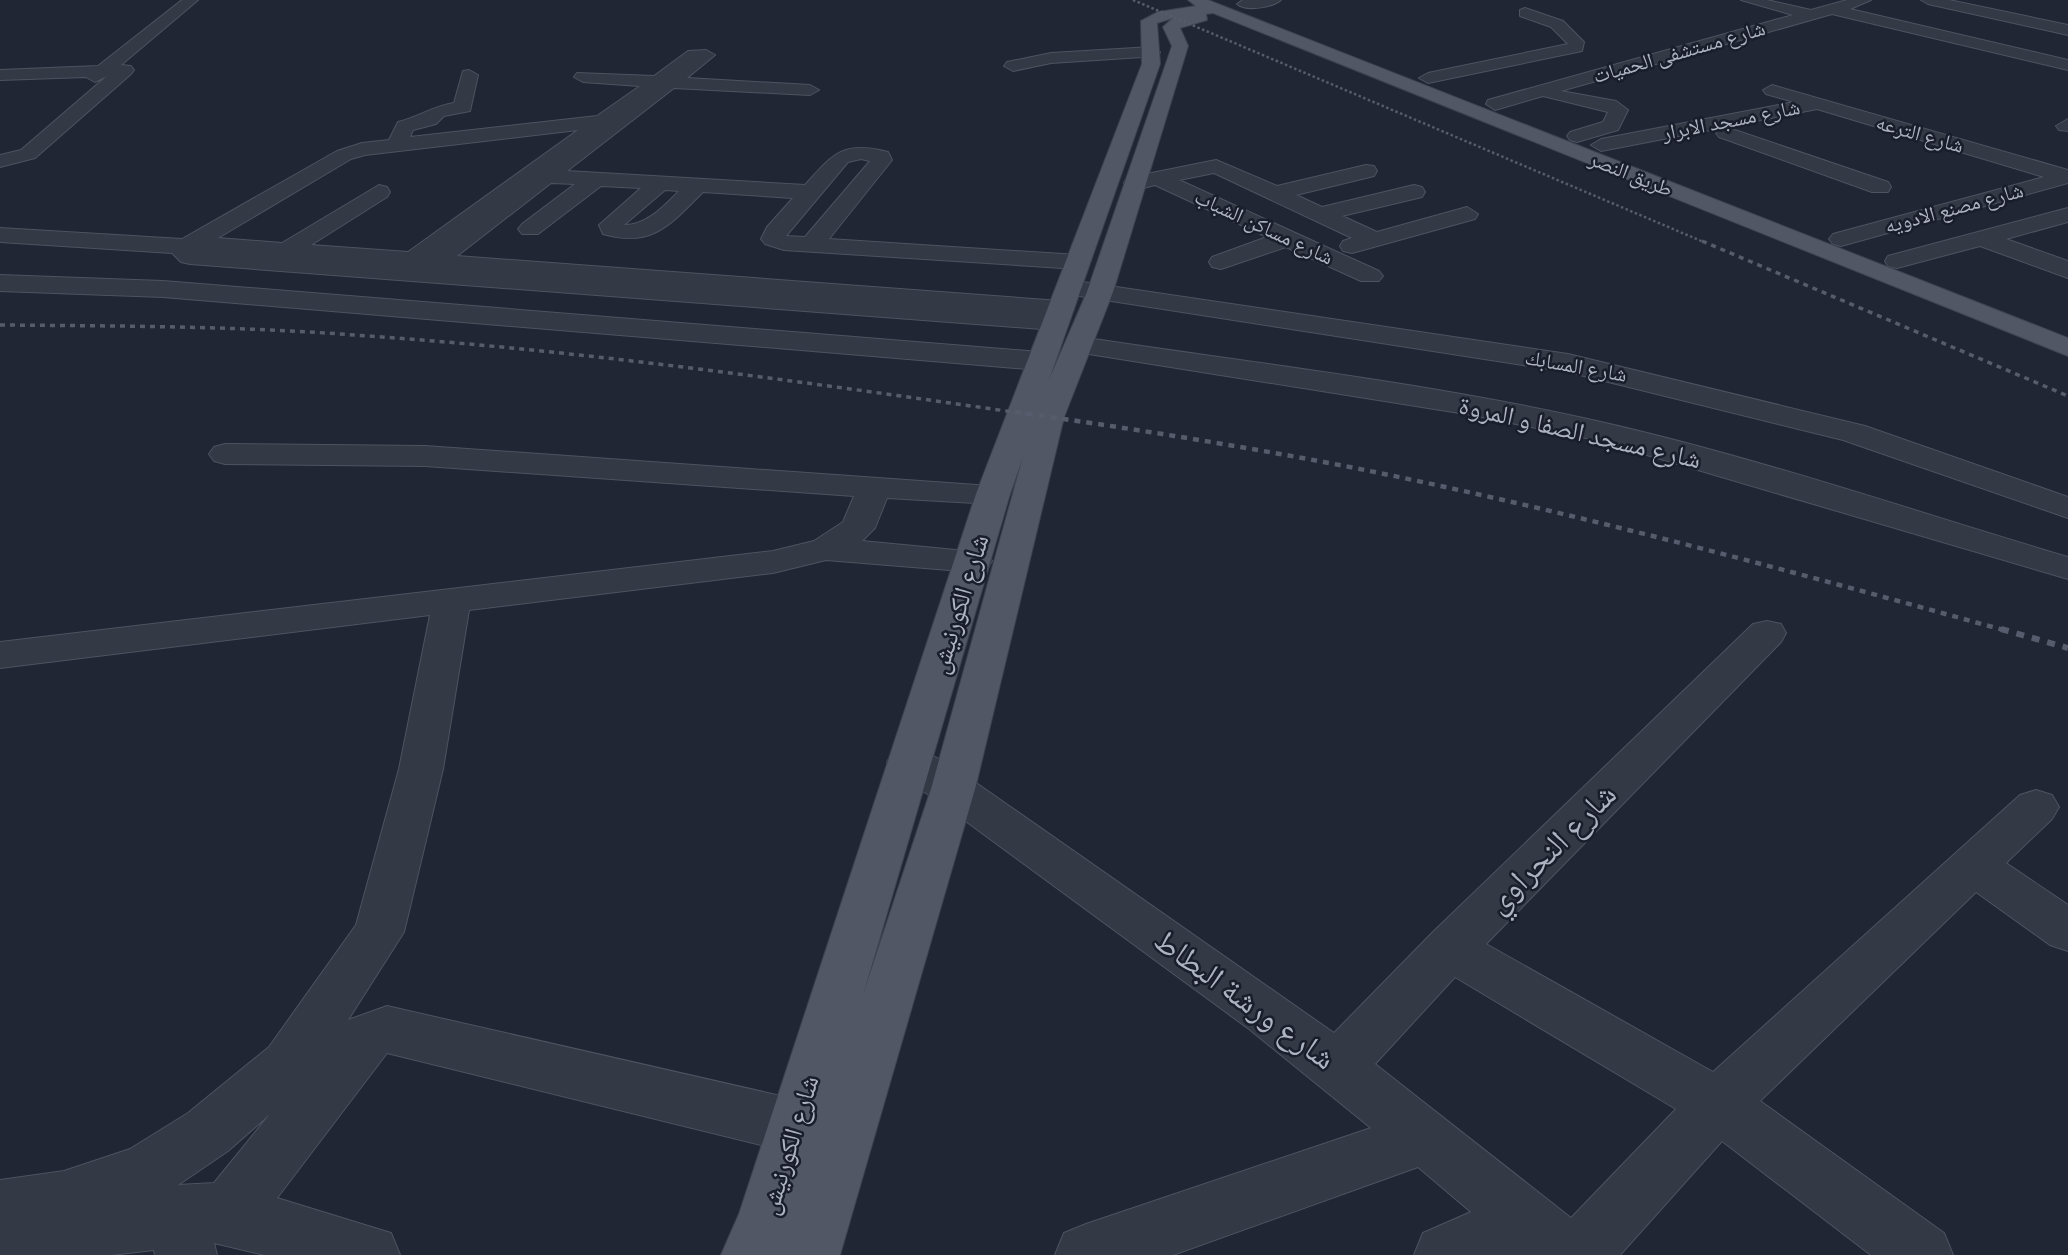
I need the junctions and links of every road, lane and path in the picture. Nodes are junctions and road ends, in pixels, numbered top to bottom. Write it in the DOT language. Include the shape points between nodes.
graph roads {
  1 [pos="191,0"];
  2 [pos="1274,0"];
  3 [pos="1748,0"];
  4 [pos="1794,0"];
  5 [pos="1864,0"];
  6 [pos="2034,4"];
  7 [pos="1224,6"];
  8 [pos="1925,7"];
  9 [pos="1831,9"];
  10 [pos="1525,13"];
  11 [pos="1999,15"];
  12 [pos="1804,17"];
  13 [pos="1891,23"];
  14 [pos="1837,29"];
  15 [pos="2068,30"];
  16 [pos="2068,47"];
  17 [pos="1165,53"];
  18 [pos="1013,66"];
  19 [pos="2068,67"];
  20 [pos="105,69"];
  21 [pos="0,75"];
  22 [pos="469,75"];
  23 [pos="583,77"];
  24 [pos="2039,77"];
  25 [pos="1428,78"];
  26 [pos="664,82"];
  27 [pos="1622,84"];
  28 [pos="810,90"];
  29 [pos="1772,90"];
  30 [pos="1861,95"];
  31 [pos="1551,96"];
  32 [pos="1495,104"];
  33 [pos="1816,104"];
  34 [pos="603,125"];
  35 [pos="1577,136"];
  36 [pos="398,144"];
  37 [pos="1601,145"];
  38 [pos="0,153"];
  39 [pos="1624,154"];
  40 [pos="0,161"];
  41 [pos="1366,171"];
  42 [pos="539,177"];
  43 [pos="2068,177"];
  44 [pos="596,179"];
  45 [pos="1146,181"];
  46 [pos="660,183"];
  47 [pos="697,186"];
  48 [pos="2034,186"];
  49 [pos="1880,187"];
  50 [pos="812,190"];
  51 [pos="379,192"];
  52 [pos="855,192"];
  53 [pos="1414,192"];
  54 [pos="1275,193"];
  55 [pos="2005,194"];
  56 [pos="2068,197"];
  57 [pos="1320,214"];
  58 [pos="1467,214"];
  59 [pos="2068,214"];
  60 [pos="530,229"];
  61 [pos="0,236"];
  62 [pos="1988,236"];
  63 [pos="1286,238"];
  64 [pos="1841,239"];
  65 [pos="1375,240"];
  66 [pos="811,245"];
  67 [pos="192,246"];
  68 [pos="287,250"];
  69 [pos="1323,254"];
  70 [pos="2068,260"];
  71 [pos="1897,261"];
  72 [pos="1221,262"];
  73 [pos="415,267"];
  74 [pos="2068,270"];
  75 [pos="1370,276"];
  76 [pos="0,283"];
  77 [pos="1074,303"];
  78 [pos="2068,327"];
  79 [pos="1580,338"];
  80 [pos="2068,348"];
  81 [pos="1040,361"];
  82 [pos="1551,361"];
  83 [pos="225,454"];
  84 [pos="876,486"];
  85 [pos="1010,495"];
  86 [pos="2068,508"];
  87 [pos="825,549"];
  88 [pos="992,562"];
  89 [pos="2068,568"];
  90 [pos="453,601"];
  91 [pos="1767,633"];
  92 [pos="0,655"];
  93 [pos="909,762"];
  94 [pos="953,789"];
  95 [pos="2036,807"];
  96 [pos="1974,866"];
  97 [pos="2068,931"];
  98 [pos="1450,948"];
  99 [pos="1338,1066"];
  100 [pos="1718,1104"];
  101 [pos="794,1126"];
  102 [pos="1426,1137"];
  103 [pos="0,1210"];
  104 [pos="196,1229"];
  105 [pos="1547,1237"];
  106 [pos="0,1238"];
  107 [pos="67,1241"];
  108 [pos="360,1254"];
  109 [pos="752,1255"];
  110 [pos="809,1255"];
  111 [pos="1086,1255"];
  112 [pos="1445,1255"];
  113 [pos="1578,1255"];
  114 [pos="1922,1255"];
  1 -- 20 [label="street"];
  2 -- 7 [label="street"];
  3 -- 12 [label="street"];
  4 -- 9 [label="street"];
  5 -- 9 [label="street, شارع مستشفى الحميات"];
  6 -- 11 [label="street"];
  7 -- 17 [label="main road, شارع الكورنيش" via="1174,24 1171,29 1180,43"];
  7 -- 25 [label="main road, طريق النصر"];
  7 -- 80 [label="main road, طريق النصر"];
  8 -- 11 [label="street" via="1955,6"];
  8 -- 13 [label="street"];
  8 -- 16 [label="street"];
  9 -- 12 [label="street, شارع مستشفى الحميات"];
  9 -- 13 [label="street"];
  10 -- 25 [label="street" via="1557,24 1576,47"];
  11 -- 15 [label="street"];
  12 -- 14 [label="street"];
  12 -- 31 [label="street, شارع مستشفى الحميات"];
  13 -- 19 [label="street"];
  17 -- 18 [label="street" via="1051,58"];
  17 -- 45 [label="main road, شارع الكورنيش"];
  17 -- 77 [label="main road, شارع الكورنيش" via="1151,64"];
  19 -- 24 [label="street"];
  20 -- 21 [label="street"];
  20 -- 38 [label="street"];
  20 -- 40 [label="street" via="125,71 28,154"];
  22 -- 36 [label="street" via="463,107 438,111 429,120 404,126"];
  23 -- 26 [label="street"];
  25 -- 32 [label="main road, طريق النصر"];
  26 -- 28 [label="street"];
  26 -- 34 [label="street"];
  27 -- 31 [label="street"];
  29 -- 33 [label="street, شارع الترعه"];
  30 -- 33 [label="street, شارع مسجد الابرار"];
  31 -- 32 [label="street, شارع مستشفى الحميات"];
  31 -- 35 [label="street" via="1618,110 1611,126"];
  32 -- 35 [label="main road, طريق النصر"];
  33 -- 37 [label="street, شارع مسجد الابرار"];
  33 -- 43 [label="street, شارع الترعه"];
  34 -- 36 [label="street"];
  34 -- 42 [label="street"];
  35 -- 37 [label="main road, طريق النصر"];
  36 -- 67 [label="street" via="344,155"];
  37 -- 39 [label="main road, طريق النصر"];
  39 -- 49 [label="street" via="1732,132"];
  39 -- 64 [label="main road, طريق النصر"];
  41 -- 54 [label="street"];
  42 -- 44 [label="street"];
  42 -- 73 [label="street"];
  43 -- 48 [label="street, شارع مصنع الادويه"];
  44 -- 46 [label="street"];
  44 -- 60 [label="street"];
  45 -- 54 [label="street" via="1213,165"];
  45 -- 63 [label="street, شارع مساكن الشباب"];
  45 -- 77 [label="main road, شارع الكورنيش"];
  46 -- 47 [label="street"];
  46 -- 47 [label="street" via="611,229 630,233 653,228"];
  47 -- 50 [label="street"];
  48 -- 55 [label="street, شارع مصنع الادويه"];
  48 -- 56 [label="street"];
  50 -- 52 [label="street"];
  50 -- 52 [label="street" via="849,154 881,156"];
  50 -- 66 [label="street" via="772,235 784,243"];
  51 -- 68 [label="street"];
  52 -- 66 [label="street"];
  53 -- 57 [label="street"];
  54 -- 57 [label="street"];
  55 -- 59 [label="street"];
  55 -- 64 [label="street, شارع مصنع الادويه"];
  57 -- 65 [label="street"];
  58 -- 65 [label="street"];
  59 -- 62 [label="street"];
  61 -- 67 [label="street"];
  62 -- 70 [label="street"];
  62 -- 71 [label="street"];
  62 -- 74 [label="street"];
  63 -- 69 [label="street, شارع مساكن الشباب"];
  63 -- 72 [label="street"];
  64 -- 71 [label="main road, طريق النصر"];
  65 -- 69 [label="street"];
  66 -- 77 [label="street"];
  67 -- 68 [label="street"];
  67 -- 73 [label="street" via="184,256"];
  68 -- 73 [label="street"];
  69 -- 75 [label="street, شارع مساكن الشباب"];
  71 -- 78 [label="main road, طريق النصر"];
  73 -- 77 [label="street" via="918,305"];
  76 -- 81 [label="street" via="163,289"];
  77 -- 81 [label="main road, شارع الكورنيش"];
  77 -- 82 [label="street, شارع المسابك"];
  77 -- 85 [label="main road, شارع الكورنيش" via="1049,417"];
  77 -- 89 [label="street, شارع مسجد الصفا و المروة" via="1472,406 1600,431"];
  79 -- 82 [label="street"];
  81 -- 85 [label="main road, شارع الكورنيش"];
  82 -- 86 [label="street, شارع المسابك" via="1854,433"];
  83 -- 84 [label="street" via="425,456"];
  84 -- 85 [label="street"];
  84 -- 87 [label="street" via="858,528"];
  85 -- 88 [label="main road, شارع الكورنيش"];
  87 -- 88 [label="street"];
  87 -- 90 [label="street" via="774,562"];
  88 -- 93 [label="main road, شارع الكورنيش"];
  88 -- 94 [label="main road, شارع الكورنيش"];
  90 -- 92 [label="street"];
  90 -- 103 [label="street" via="421,769 379,932 288,1064 208,1132 146,1172 64,1200"];
  91 -- 98 [label="street, شارع النحراوي"];
  93 -- 94 [label="street, شارع ورشة البطاط"];
  93 -- 101 [label="main road, شارع الكورنيش"];
  94 -- 99 [label="street, شارع ورشة البطاط"];
  94 -- 110 [label="main road, شارع الكورنيش"];
  95 -- 96 [label="street"];
  96 -- 97 [label="street"];
  96 -- 100 [label="street"];
  98 -- 99 [label="street, شارع النحراوي"];
  98 -- 100 [label="street"];
  99 -- 102 [label="street, شارع ورشة البطاط"];
  100 -- 113 [label="street"];
  100 -- 114 [label="street"];
  101 -- 104 [label="street" via="376,1031"];
  101 -- 109 [label="main road, شارع الكورنيش"];
  102 -- 105 [label="street, شارع ورشة البطاط"];
  102 -- 111 [label="street"];
  104 -- 107 [label="street"];
  104 -- 108 [label="street" via="232,1215"];
  105 -- 112 [label="street"];
  106 -- 107 [label="street"];
}
